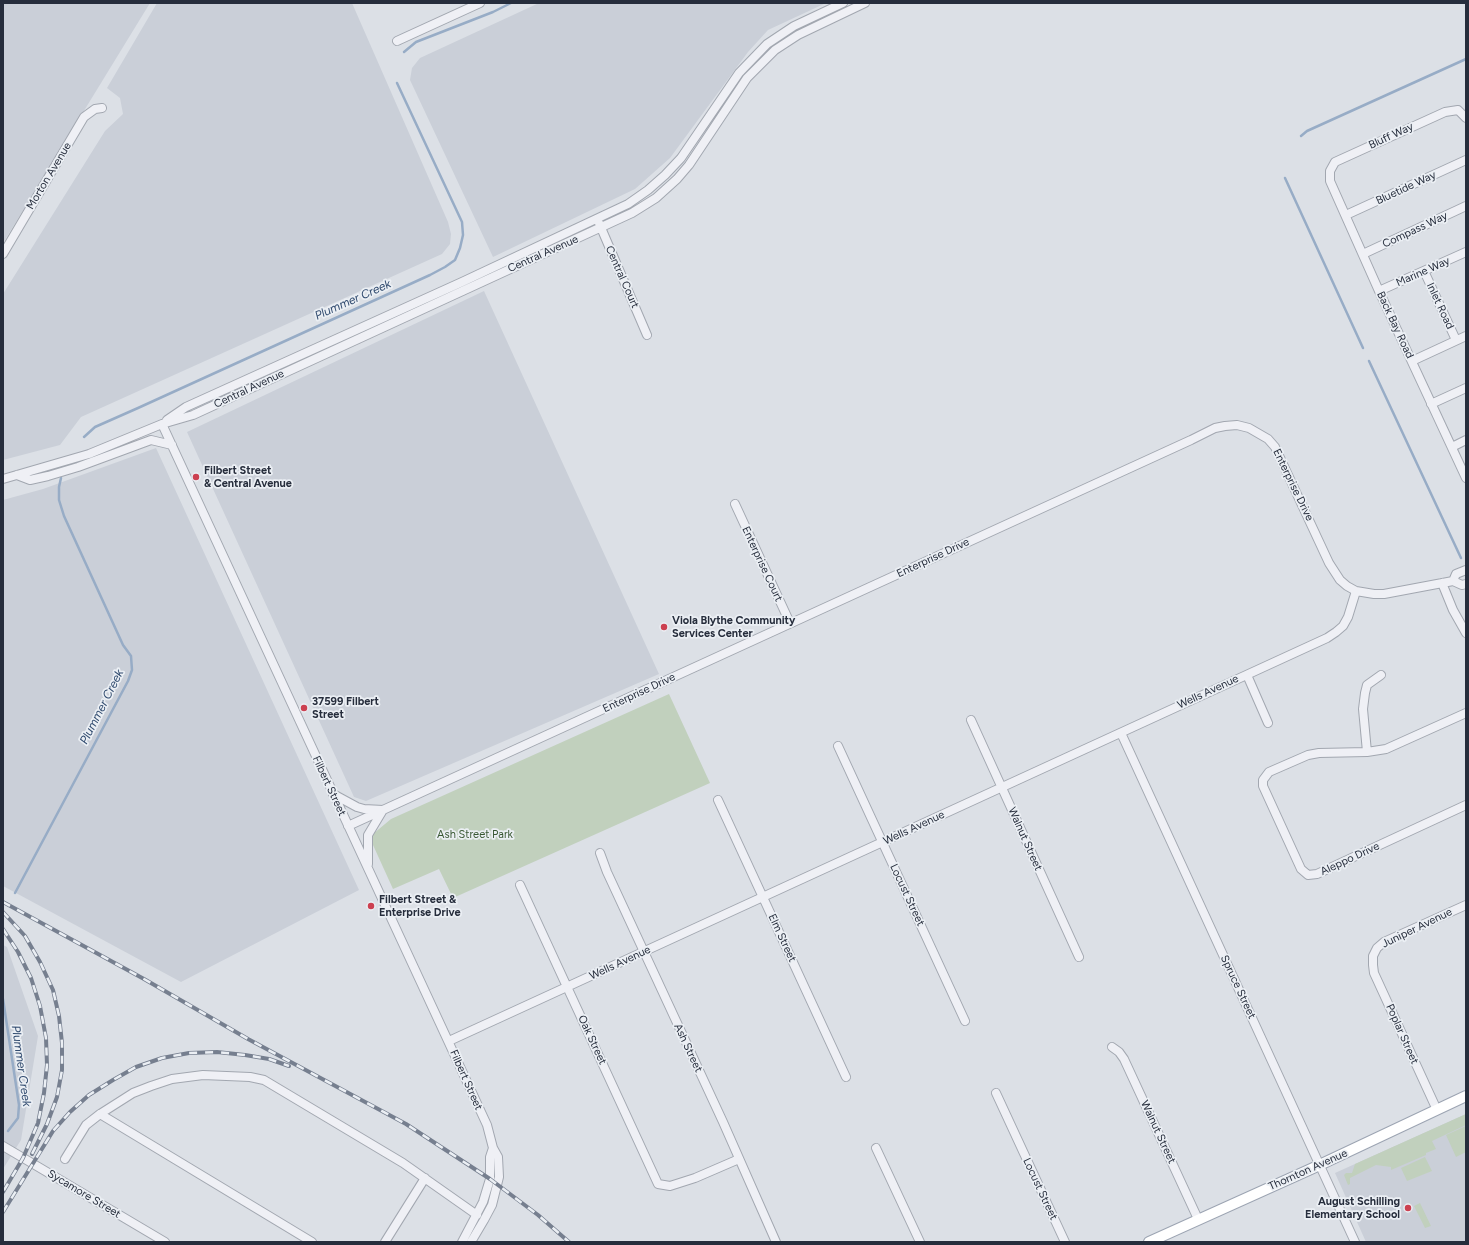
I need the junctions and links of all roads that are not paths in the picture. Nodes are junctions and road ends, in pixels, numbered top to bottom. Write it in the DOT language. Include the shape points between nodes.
graph roads {
  1 [pos="480,3"];
  2 [pos="843,3"];
  3 [pos="865,3"];
  4 [pos="397,41"];
  5 [pos="102,108"];
  6 [pos="1466,118"];
  7 [pos="1466,160"];
  8 [pos="1330,171"];
  9 [pos="1466,206"];
  10 [pos="1346,215"];
  11 [pos="597,219"];
  12 [pos="601,228"];
  13 [pos="3,254"];
  14 [pos="1363,254"];
  15 [pos="1465,256"];
  16 [pos="1424,271"];
  17 [pos="1379,291"];
  18 [pos="647,335"];
  19 [pos="1466,336"];
  20 [pos="1456,340"];
  21 [pos="1412,361"];
  22 [pos="1466,388"];
  23 [pos="1431,404"];
  24 [pos="162,424"];
  25 [pos="1466,440"];
  26 [pos="172,445"];
  27 [pos="1452,447"];
  28 [pos="16,475"];
  29 [pos="1466,478"];
  30 [pos="3,479"];
  31 [pos="735,504"];
  32 [pos="1466,570"];
  33 [pos="1453,581"];
  34 [pos="1442,583"];
  35 [pos="1466,584"];
  36 [pos="1356,591"];
  37 [pos="790,623"];
  38 [pos="1466,633"];
  39 [pos="1246,675"];
  40 [pos="1380,675"];
  41 [pos="1466,713"];
  42 [pos="971,720"];
  43 [pos="1268,723"];
  44 [pos="1121,733"];
  45 [pos="838,746"];
  46 [pos="1367,752"];
  47 [pos="1002,787"];
  48 [pos="333,794"];
  49 [pos="718,800"];
  50 [pos="1466,806"];
  51 [pos="384,810"];
  52 [pos="348,826"];
  53 [pos="882,842"];
  54 [pos="600,853"];
  55 [pos="368,868"];
  56 [pos="520,885"];
  57 [pos="763,897"];
  58 [pos="1466,905"];
  59 [pos="644,952"];
  60 [pos="1373,956"];
  61 [pos="1079,957"];
  62 [pos="567,987"];
  63 [pos="966,1021"];
  64 [pos="449,1041"];
  65 [pos="1112,1047"];
  66 [pos="846,1077"];
  67 [pos="996,1093"];
  68 [pos="1466,1096"];
  69 [pos="1436,1110"];
  70 [pos="100,1114"];
  71 [pos="3,1146"];
  72 [pos="493,1148"];
  73 [pos="876,1148"];
  74 [pos="65,1159"];
  75 [pos="739,1159"];
  76 [pos="1320,1165"];
  77 [pos="425,1178"];
  78 [pos="477,1215"];
  79 [pos="1198,1219"];
  80 [pos="165,1242"];
  81 [pos="312,1242"];
  82 [pos="385,1242"];
  83 [pos="462,1242"];
  84 [pos="470,1242"];
  85 [pos="776,1242"];
  86 [pos="920,1242"];
  87 [pos="1065,1242"];
  88 [pos="1149,1242"];
  89 [pos="1355,1242"];
  1 -- 4 [label="street"];
  2 -- 11 [label="street, Central Avenue" via="794,26 766,44 739,73 681,158 666,175 628,204"];
  3 -- 12 [label="street, Central Avenue" via="798,35 775,50 747,78 677,179 656,198"];
  5 -- 13 [label="street, Morton Avenue" via="94,109 84,117"];
  6 -- 8 [label="street, Bluff Way" via="1458,110 1445,112 1335,162"];
  7 -- 10 [label="street, Bluetide Way"];
  8 -- 10 [label="street, Back Bay Road" via="1330,181"];
  9 -- 14 [label="street, Compass Way"];
  10 -- 14 [label="street, Back Bay Road"];
  11 -- 12 [label="street, Central Court"];
  11 -- 24 [label="street, Central Avenue" via="186,407"];
  12 -- 18 [label="street, Central Court"];
  12 -- 24 [label="street, Central Avenue" via="193,415"];
  14 -- 17 [label="street, Back Bay Road"];
  15 -- 16 [label="street, Marine Way"];
  16 -- 17 [label="street, Marine Way"];
  16 -- 20 [label="street, Inlet Road"];
  17 -- 21 [label="street, Back Bay Road"];
  19 -- 20 [label="street"];
  20 -- 21 [label="street"];
  21 -- 23 [label="street, Back Bay Road"];
  22 -- 23 [label="street"];
  23 -- 27 [label="street, Back Bay Road"];
  24 -- 26 [label="street, Filbert Street"];
  24 -- 28 [label="street, Central Avenue" via="89,454"];
  25 -- 27 [label="street"];
  26 -- 28 [label="street" via="151,440 92,463 48,476 30,480"];
  26 -- 48 [label="street, Filbert Street"];
  27 -- 29 [label="street, Back Bay Road"];
  28 -- 30 [label="street, Central Avenue"];
  31 -- 37 [label="street, Enterprise Court"];
  32 -- 33 [label="street, Enterprise Drive" via="1456,574"];
  33 -- 34 [label="street, Enterprise Drive"];
  33 -- 35 [label="street, Enterprise Drive"];
  34 -- 36 [label="street, Enterprise Drive" via="1384,594 1365,594"];
  34 -- 38 [label="street"];
  36 -- 37 [label="street, Enterprise Drive" via="1340,580 1329,563 1275,447 1260,433 1237,425 1215,428"];
  36 -- 39 [label="street, Wells Avenue" via="1348,617 1336,632"];
  37 -- 51 [label="street, Enterprise Drive"];
  39 -- 43 [label="street"];
  39 -- 44 [label="street, Wells Avenue"];
  40 -- 46 [label="street" via="1367,685 1364,692"];
  41 -- 46 [label="street" via="1397,745"];
  42 -- 47 [label="street, Walnut Street"];
  44 -- 47 [label="street, Wells Avenue"];
  44 -- 76 [label="street, Spruce Street"];
  45 -- 53 [label="street, Locust Street"];
  46 -- 50 [label="street, Aleppo Drive" via="1308,755 1269,772 1263,780 1263,786 1301,869 1308,875 1317,874"];
  47 -- 53 [label="street, Wells Avenue"];
  47 -- 61 [label="street, Walnut Street"];
  48 -- 51 [label="street" via="364,809"];
  48 -- 52 [label="street, Filbert Street"];
  49 -- 57 [label="street, Elm Street"];
  51 -- 52 [label="street, Enterprise Drive"];
  51 -- 55 [label="street" via="368,835"];
  52 -- 55 [label="street, Filbert Street"];
  53 -- 57 [label="street, Wells Avenue"];
  53 -- 63 [label="street, Locust Street"];
  54 -- 59 [label="street, Ash Street"];
  55 -- 64 [label="street, Filbert Street"];
  56 -- 62 [label="street, Oak Street"];
  57 -- 59 [label="street, Wells Avenue"];
  57 -- 66 [label="street, Elm Street"];
  58 -- 60 [label="street, Juniper Avenue" via="1384,942"];
  59 -- 62 [label="street, Wells Avenue"];
  59 -- 75 [label="street, Ash Street"];
  60 -- 69 [label="street, Poplar Street" via="1374,973"];
  62 -- 64 [label="street, Wells Avenue"];
  62 -- 75 [label="street, Oak Street" via="658,1184 670,1186"];
  64 -- 72 [label="street, Filbert Street" via="487,1125"];
  65 -- 79 [label="street, Walnut Street" via="1124,1059"];
  67 -- 87 [label="street, Locust Street"];
  68 -- 69 [label="main road, Thornton Avenue"];
  69 -- 76 [label="main road, Thornton Avenue"];
  70 -- 74 [label="street" via="86,1126"];
  70 -- 77 [label="street" via="133,1093 172,1080 203,1075 257,1078"];
  70 -- 81 [label="street"];
  71 -- 80 [label="street, Sycamore Street"];
  72 -- 78 [label="street, Filbert Street" via="490,1157 490,1178"];
  72 -- 84 [label="street, Filbert Street" via="498,1157 498,1184 492,1205"];
  73 -- 86 [label="street"];
  75 -- 85 [label="street, Ash Street"];
  76 -- 79 [label="main road, Thornton Avenue"];
  76 -- 89 [label="street, Spruce Street"];
  77 -- 78 [label="street"];
  77 -- 82 [label="street"];
  78 -- 83 [label="street, Filbert Street"];
  79 -- 88 [label="main road, Thornton Avenue"];
}
